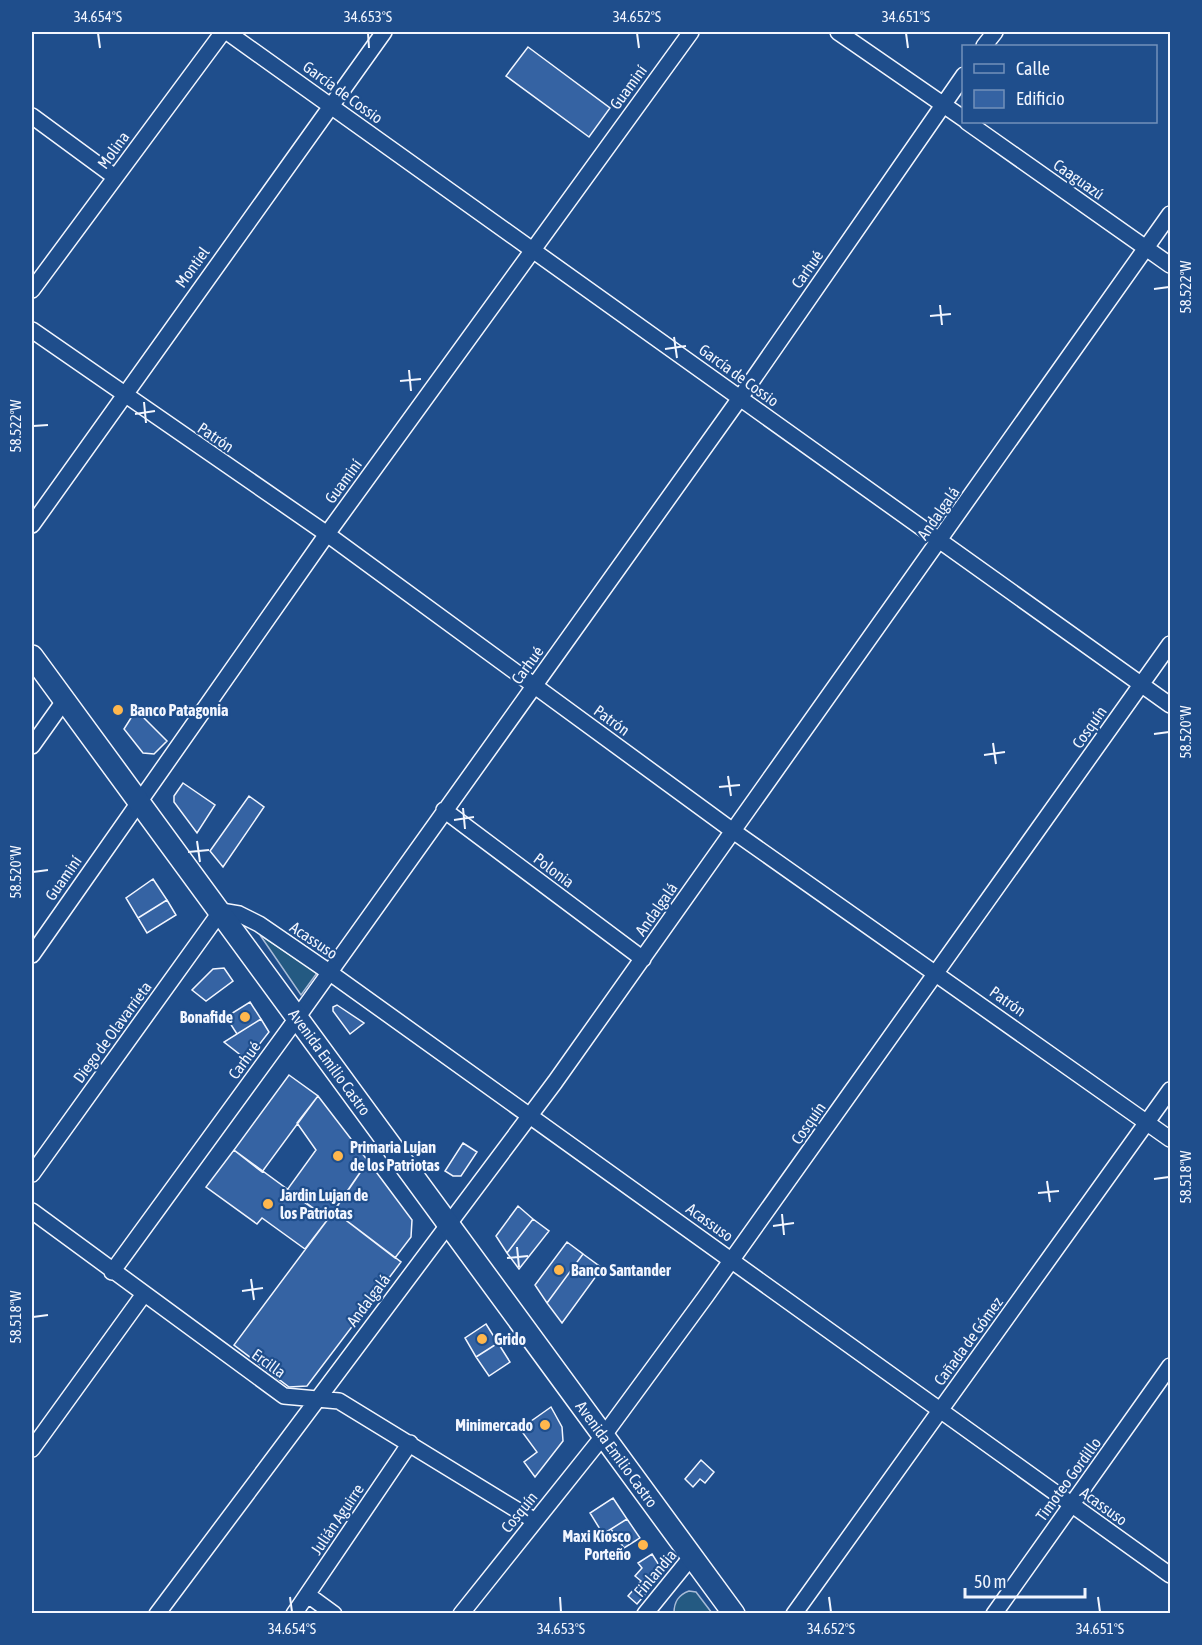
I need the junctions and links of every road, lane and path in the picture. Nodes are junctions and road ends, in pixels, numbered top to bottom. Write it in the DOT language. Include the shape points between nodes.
graph roads {
  1 [pos="223,32"];
  2 [pos="227,32"];
  3 [pos="384,32"];
  4 [pos="691,32"];
  5 [pos="838,32"];
  6 [pos="995,32"];
  7 [pos="985,45"];
  8 [pos="962,76"];
  9 [pos="943,104"];
  10 [pos="331,105"];
  11 [pos="32,116"];
  12 [pos="962,118"];
  13 [pos="968,123"];
  14 [pos="116,177"];
  15 [pos="1170,214"];
  16 [pos="1146,248"];
  17 [pos="532,249"];
  18 [pos="1170,265"];
  19 [pos="32,290"];
  20 [pos="32,330"];
  21 [pos="123,395"];
  22 [pos="740,398"];
  23 [pos="32,525"];
  24 [pos="327,534"];
  25 [pos="940,541"];
  26 [pos="1170,644"];
  27 [pos="32,656"];
  28 [pos="1142,684"];
  29 [pos="535,685"];
  30 [pos="64,701"];
  31 [pos="1170,705"];
  32 [pos="32,746"];
  33 [pos="139,801"];
  34 [pos="444,810"];
  35 [pos="733,831"];
  36 [pos="221,911"];
  37 [pos="32,955"];
  38 [pos="643,959"];
  39 [pos="329,972"];
  40 [pos="937,974"];
  41 [pos="297,1018"];
  42 [pos="1170,1090"];
  43 [pos="530,1114"];
  44 [pos="1147,1122"];
  45 [pos="1170,1139"];
  46 [pos="32,1174"];
  47 [pos="32,1211"];
  48 [pos="448,1224"];
  49 [pos="732,1260"];
  50 [pos="112,1272"];
  51 [pos="144,1294"];
  52 [pos="1170,1366"];
  53 [pos="316,1399"];
  54 [pos="941,1410"];
  55 [pos="604,1435"];
  56 [pos="410,1443"];
  57 [pos="32,1449"];
  58 [pos="1072,1504"];
  59 [pos="535,1521"];
  60 [pos="692,1556"];
  61 [pos="1170,1575"];
  62 [pos="308,1595"];
  63 [pos="649,1612"];
  64 [pos="157,1614"];
  65 [pos="294,1614"];
  66 [pos="334,1614"];
  67 [pos="461,1614"];
  68 [pos="734,1614"];
  69 [pos="794,1614"];
  70 [pos="994,1614"];
  1 -- 14 [label="street, Molina"];
  2 -- 10 [label="street, García de Cossio"];
  3 -- 10 [label="street, Montiel"];
  4 -- 17 [label="street, Guaminí"];
  5 -- 9 [label="street"];
  6 -- 7 [label="street"];
  8 -- 9 [label="street, Carhué"];
  9 -- 12 [label="street"];
  9 -- 22 [label="street, Carhué"];
  10 -- 17 [label="street, García de Cossio"];
  10 -- 21 [label="street, Montiel"];
  11 -- 14 [label="street"];
  13 -- 16 [label="street, Caaguazú"];
  14 -- 19 [label="street, Molina"];
  15 -- 16 [label="street, Andalgalá"];
  16 -- 18 [label="street, Caaguazú"];
  16 -- 25 [label="street, Andalgalá"];
  17 -- 22 [label="street, García de Cossio"];
  17 -- 24 [label="street, Guaminí"];
  20 -- 21 [label="street, Patrón"];
  21 -- 23 [label="street, Montiel"];
  21 -- 24 [label="street, Patrón"];
  22 -- 25 [label="street, García de Cossio"];
  22 -- 29 [label="street, Carhué"];
  24 -- 29 [label="street, Patrón"];
  24 -- 33 [label="street, Guaminí"];
  25 -- 28 [label="street, García de Cossio"];
  25 -- 35 [label="street, Andalgalá"];
  26 -- 28 [label="street, Cosquín"];
  27 -- 30 [label="main road, Avenida Emilio Castro"];
  28 -- 31 [label="street, García de Cossio"];
  28 -- 40 [label="street, Cosquín"];
  29 -- 34 [label="street, Carhué"];
  29 -- 35 [label="street, Patrón"];
  30 -- 32 [label="street"];
  30 -- 33 [label="main road, Avenida Emilio Castro"];
  33 -- 36 [label="main road, Avenida Emilio Castro"];
  33 -- 37 [label="street, Guaminí"];
  34 -- 38 [label="street, Polonia"];
  34 -- 39 [label="street, Carhué"];
  35 -- 38 [label="street, Andalgalá"];
  35 -- 40 [label="street, Patrón"];
  36 -- 39 [label="street, Acassuso" via="259,924"];
  36 -- 41 [label="main road, Avenida Emilio Castro"];
  36 -- 46 [label="street, Diego de Olavarrieta"];
  38 -- 43 [label="street, Andalgalá"];
  39 -- 41 [label="street, Carhué"];
  39 -- 43 [label="street, Acassuso"];
  40 -- 44 [label="street, Patrón"];
  40 -- 49 [label="street, Cosquín"];
  41 -- 48 [label="main road, Avenida Emilio Castro"];
  41 -- 50 [label="street, Carhué"];
  42 -- 44 [label="street, Cañada de Gómez"];
  43 -- 48 [label="street, Andalgalá"];
  43 -- 49 [label="street, Acassuso"];
  44 -- 45 [label="street, Patrón"];
  44 -- 54 [label="street, Cañada de Gómez"];
  47 -- 50 [label="street, Ercilla"];
  48 -- 53 [label="street, Andalgalá"];
  48 -- 55 [label="main road, Avenida Emilio Castro"];
  49 -- 54 [label="street, Acassuso"];
  49 -- 55 [label="street, Cosquín"];
  50 -- 51 [label="street, Ercilla"];
  51 -- 53 [label="street, Ercilla" via="284,1396"];
  51 -- 57 [label="street"];
  52 -- 58 [label="street, Timoteo Gordillo"];
  53 -- 56 [label="street, Ercilla" via="339,1401"];
  53 -- 64 [label="street, Andalgalá"];
  54 -- 58 [label="street, Acassuso"];
  54 -- 69 [label="street, Cañada de Gómez"];
  55 -- 59 [label="street, Cosquín"];
  55 -- 60 [label="main road, Avenida Emilio Castro"];
  56 -- 59 [label="street, Ercilla"];
  56 -- 62 [label="street, Julián Aguirre"];
  58 -- 61 [label="street, Acassuso"];
  58 -- 70 [label="street, Timoteo Gordillo"];
  59 -- 67 [label="street, Cosquín"];
  60 -- 63 [label="street, Finlandia"];
  60 -- 68 [label="main road, Avenida Emilio Castro"];
  62 -- 65 [label="street, Julián Aguirre"];
  62 -- 66 [label="street"];
}
